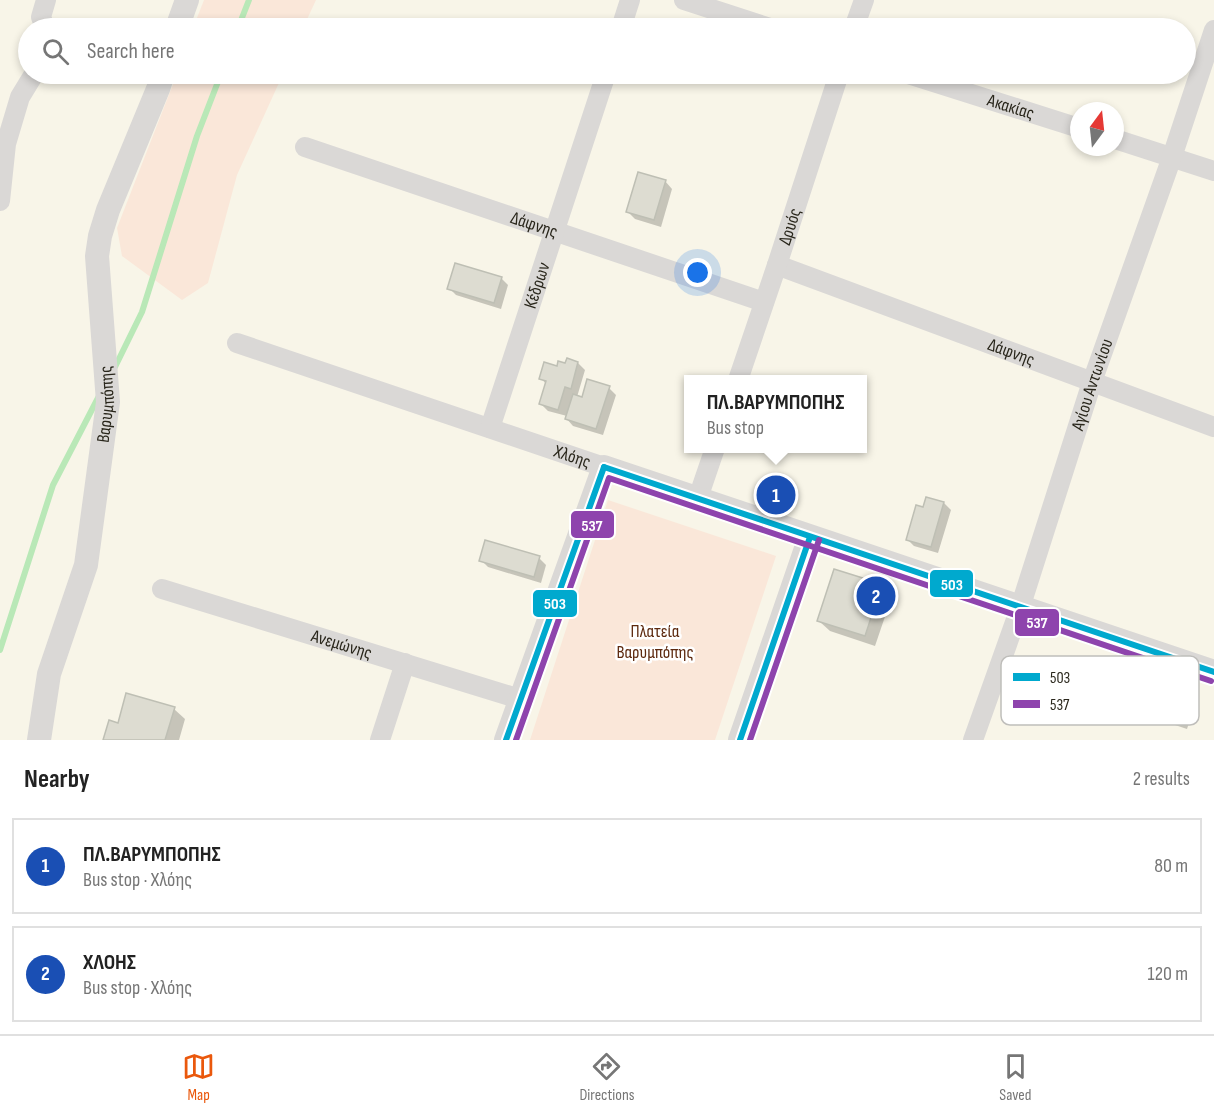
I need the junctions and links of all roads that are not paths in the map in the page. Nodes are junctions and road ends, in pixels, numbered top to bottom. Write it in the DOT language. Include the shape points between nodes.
graph roads {
  1 [pos="46,0"];
  2 [pos="187,0"];
  3 [pos="630,0"];
  4 [pos="684,0"];
  5 [pos="864,0"];
  6 [pos="41,18"];
  7 [pos="181,18"];
  8 [pos="624,18"];
  9 [pos="739,18"];
  10 [pos="858,18"];
  11 [pos="1214,30"];
  12 [pos="28,84"];
  13 [pos="159,84"];
  14 [pos="603,84"];
  15 [pos="836,84"];
  16 [pos="940,84"];
  17 [pos="1070,125"];
  18 [pos="1124,142"];
  19 [pos="305,147"];
  20 [pos="1172,157"];
  21 [pos="1214,171"];
  22 [pos="0,201"];
  23 [pos="555,231"];
  24 [pos="777,265"];
  25 [pos="764,302"];
  26 [pos="237,343"];
  27 [pos="740,375"];
  28 [pos="1092,382"];
  29 [pos="1214,427"];
  30 [pos="490,428"];
  31 [pos="713,453"];
  32 [pos="604,467"];
  33 [pos="698,498"];
  34 [pos="810,537"];
  35 [pos="162,589"];
  36 [pos="1020,608"];
  37 [pos="1003,656"];
  38 [pos="1166,656"];
  39 [pos="1001,661"];
  40 [pos="405,663"];
  41 [pos="1199,667"];
  42 [pos="1214,672"];
  43 [pos="520,699"];
  44 [pos="39,740"];
  45 [pos="380,740"];
  46 [pos="506,740"];
  47 [pos="740,740"];
  48 [pos="973,740"];
  1 -- 6 [label="street"];
  2 -- 7 [label="street"];
  3 -- 8 [label="street"];
  4 -- 9 [label="street"];
  5 -- 10 [label="street"];
  11 -- 20 [label="street, Αγίου Αντωνίου"];
  12 -- 22 [label="street" via="6,144"];
  13 -- 44 [label="street, Βαρυμπόπης" via="100,236 97,256 108,402 86,565 49,674"];
  14 -- 23 [label="street, Κέδρων"];
  15 -- 24 [label="street, Δρυός"];
  16 -- 17 [label="street, Ακακίας"];
  18 -- 20 [label="street"];
  19 -- 23 [label="street, Δάφνης"];
  20 -- 21 [label="street"];
  20 -- 28 [label="street, Αγίου Αντωνίου"];
  23 -- 25 [label="street, Δάφνης"];
  23 -- 30 [label="street, Κέδρων"];
  24 -- 25 [label="street, Δρυός"];
  24 -- 28 [label="street, Δάφνης"];
  25 -- 27 [label="street, Δρυός"];
  26 -- 30 [label="street, Χλόης"];
  28 -- 29 [label="street, Δάφνης"];
  28 -- 36 [label="street, Αγίου Αντωνίου"];
  30 -- 32 [label="street, Χλόης"];
  31 -- 33 [label="street"];
  32 -- 33 [label="street, Χλόης"];
  32 -- 43 [label="street"];
  33 -- 34 [label="street, Χλόης"];
  34 -- 36 [label="street, Χλόης"];
  34 -- 47 [label="street"];
  35 -- 40 [label="street, Ανεμώνης"];
  36 -- 37 [label="street, Αγίου Αντωνίου"];
  36 -- 38 [label="street, Χλόης"];
  39 -- 48 [label="street, Αγίου Αντωνίου"];
  40 -- 43 [label="street, Ανεμώνης"];
  40 -- 45 [label="street"];
  41 -- 42 [label="street, Χλόης"];
  43 -- 46 [label="street"];
}
